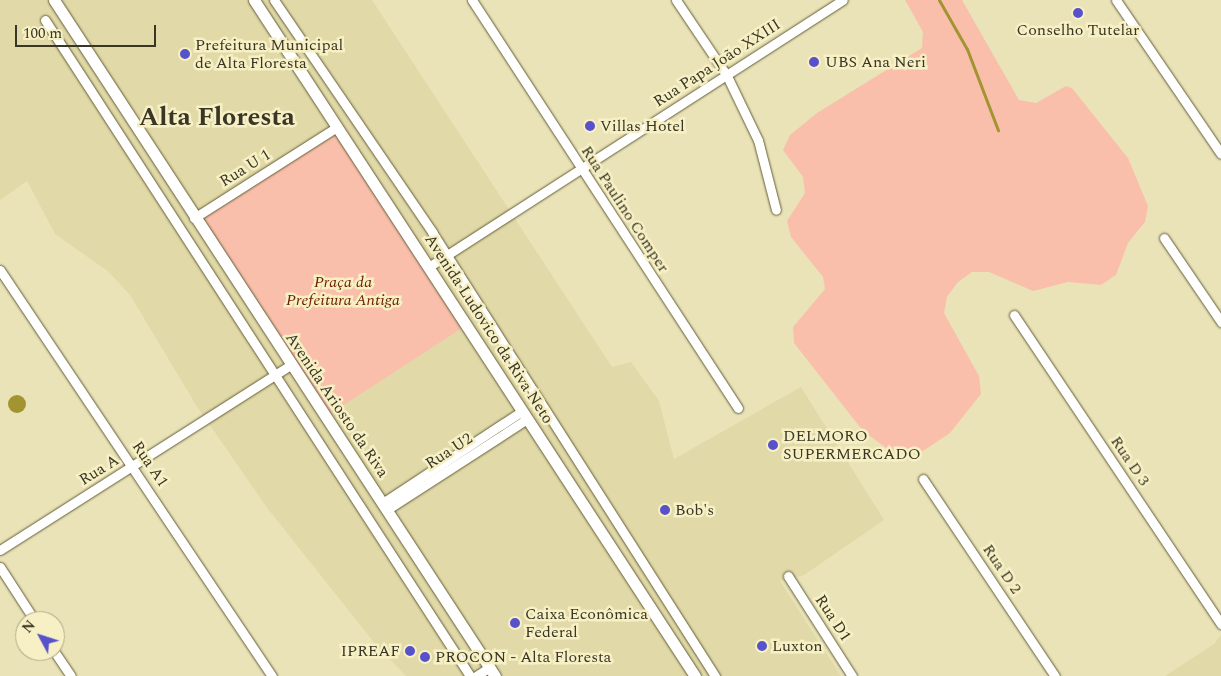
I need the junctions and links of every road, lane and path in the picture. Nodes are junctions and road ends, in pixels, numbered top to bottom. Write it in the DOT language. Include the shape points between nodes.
graph roads {
  1 [pos="54,0"];
  2 [pos="254,0"];
  3 [pos="274,0"];
  4 [pos="472,0"];
  5 [pos="676,0"];
  6 [pos="843,0"];
  7 [pos="1116,0"];
  8 [pos="44,20"];
  9 [pos="727,76"];
  10 [pos="337,127"];
  11 [pos="1221,154"];
  12 [pos="580,167"];
  13 [pos="776,210"];
  14 [pos="194,218"];
  15 [pos="1164,238"];
  16 [pos="446,255"];
  17 [pos="430,266"];
  18 [pos="0,270"];
  19 [pos="1014,314"];
  20 [pos="1221,322"];
  21 [pos="289,366"];
  22 [pos="275,375"];
  23 [pos="738,408"];
  24 [pos="524,415"];
  25 [pos="133,466"];
  26 [pos="923,478"];
  27 [pos="386,505"];
  28 [pos="0,550"];
  29 [pos="0,567"];
  30 [pos="788,576"];
  31 [pos="29,611"];
  32 [pos="1221,624"];
  33 [pos="61,661"];
  34 [pos="492,672"];
  35 [pos="71,676"];
  36 [pos="272,676"];
  37 [pos="470,676"];
  38 [pos="476,676"];
  39 [pos="695,676"];
  40 [pos="715,676"];
  41 [pos="852,676"];
  42 [pos="1055,676"];
  1 -- 14 [label="street, Avenida Ariosto da Riva"];
  2 -- 10 [label="street, Avenida Ludovico da Riva Neto"];
  3 -- 16 [label="street"];
  4 -- 12 [label="street, Rua Paulino Comper"];
  5 -- 9 [label="street"];
  6 -- 9 [label="street, Rua Papa João XXIII"];
  7 -- 11 [label="street"];
  8 -- 22 [label="street"];
  9 -- 12 [label="street, Rua Papa João XXIII"];
  9 -- 13 [label="street" via="758,140"];
  10 -- 14 [label="street, Rua U 1"];
  10 -- 17 [label="street, Avenida Ludovico da Riva Neto"];
  12 -- 16 [label="street, Rua Papa João XXIII"];
  12 -- 23 [label="street, Rua Paulino Comper"];
  14 -- 21 [label="street, Avenida Ariosto da Riva"];
  15 -- 20 [label="street"];
  16 -- 17 [label="street, Rua Papa João XXIII"];
  16 -- 40 [label="street"];
  17 -- 24 [label="street, Avenida Ludovico da Riva Neto"];
  18 -- 25 [label="street, Rua A1"];
  19 -- 32 [label="street, Rua D 3"];
  21 -- 22 [label="street, Rua A"];
  21 -- 27 [label="street, Avenida Ariosto da Riva"];
  22 -- 25 [label="street, Rua A"];
  22 -- 37 [label="street"];
  24 -- 27 [label="street, Rua U2"];
  24 -- 39 [label="street, Avenida Ludovico da Riva Neto"];
  25 -- 28 [label="street, Rua A"];
  25 -- 36 [label="street, Rua A1"];
  26 -- 42 [label="street, Rua D 2"];
  27 -- 34 [label="street, Avenida Ariosto da Riva"];
  29 -- 31 [label="street"];
  30 -- 41 [label="street, Rua D1"];
  33 -- 35 [label="street"];
  34 -- 38 [label="street"];
}
